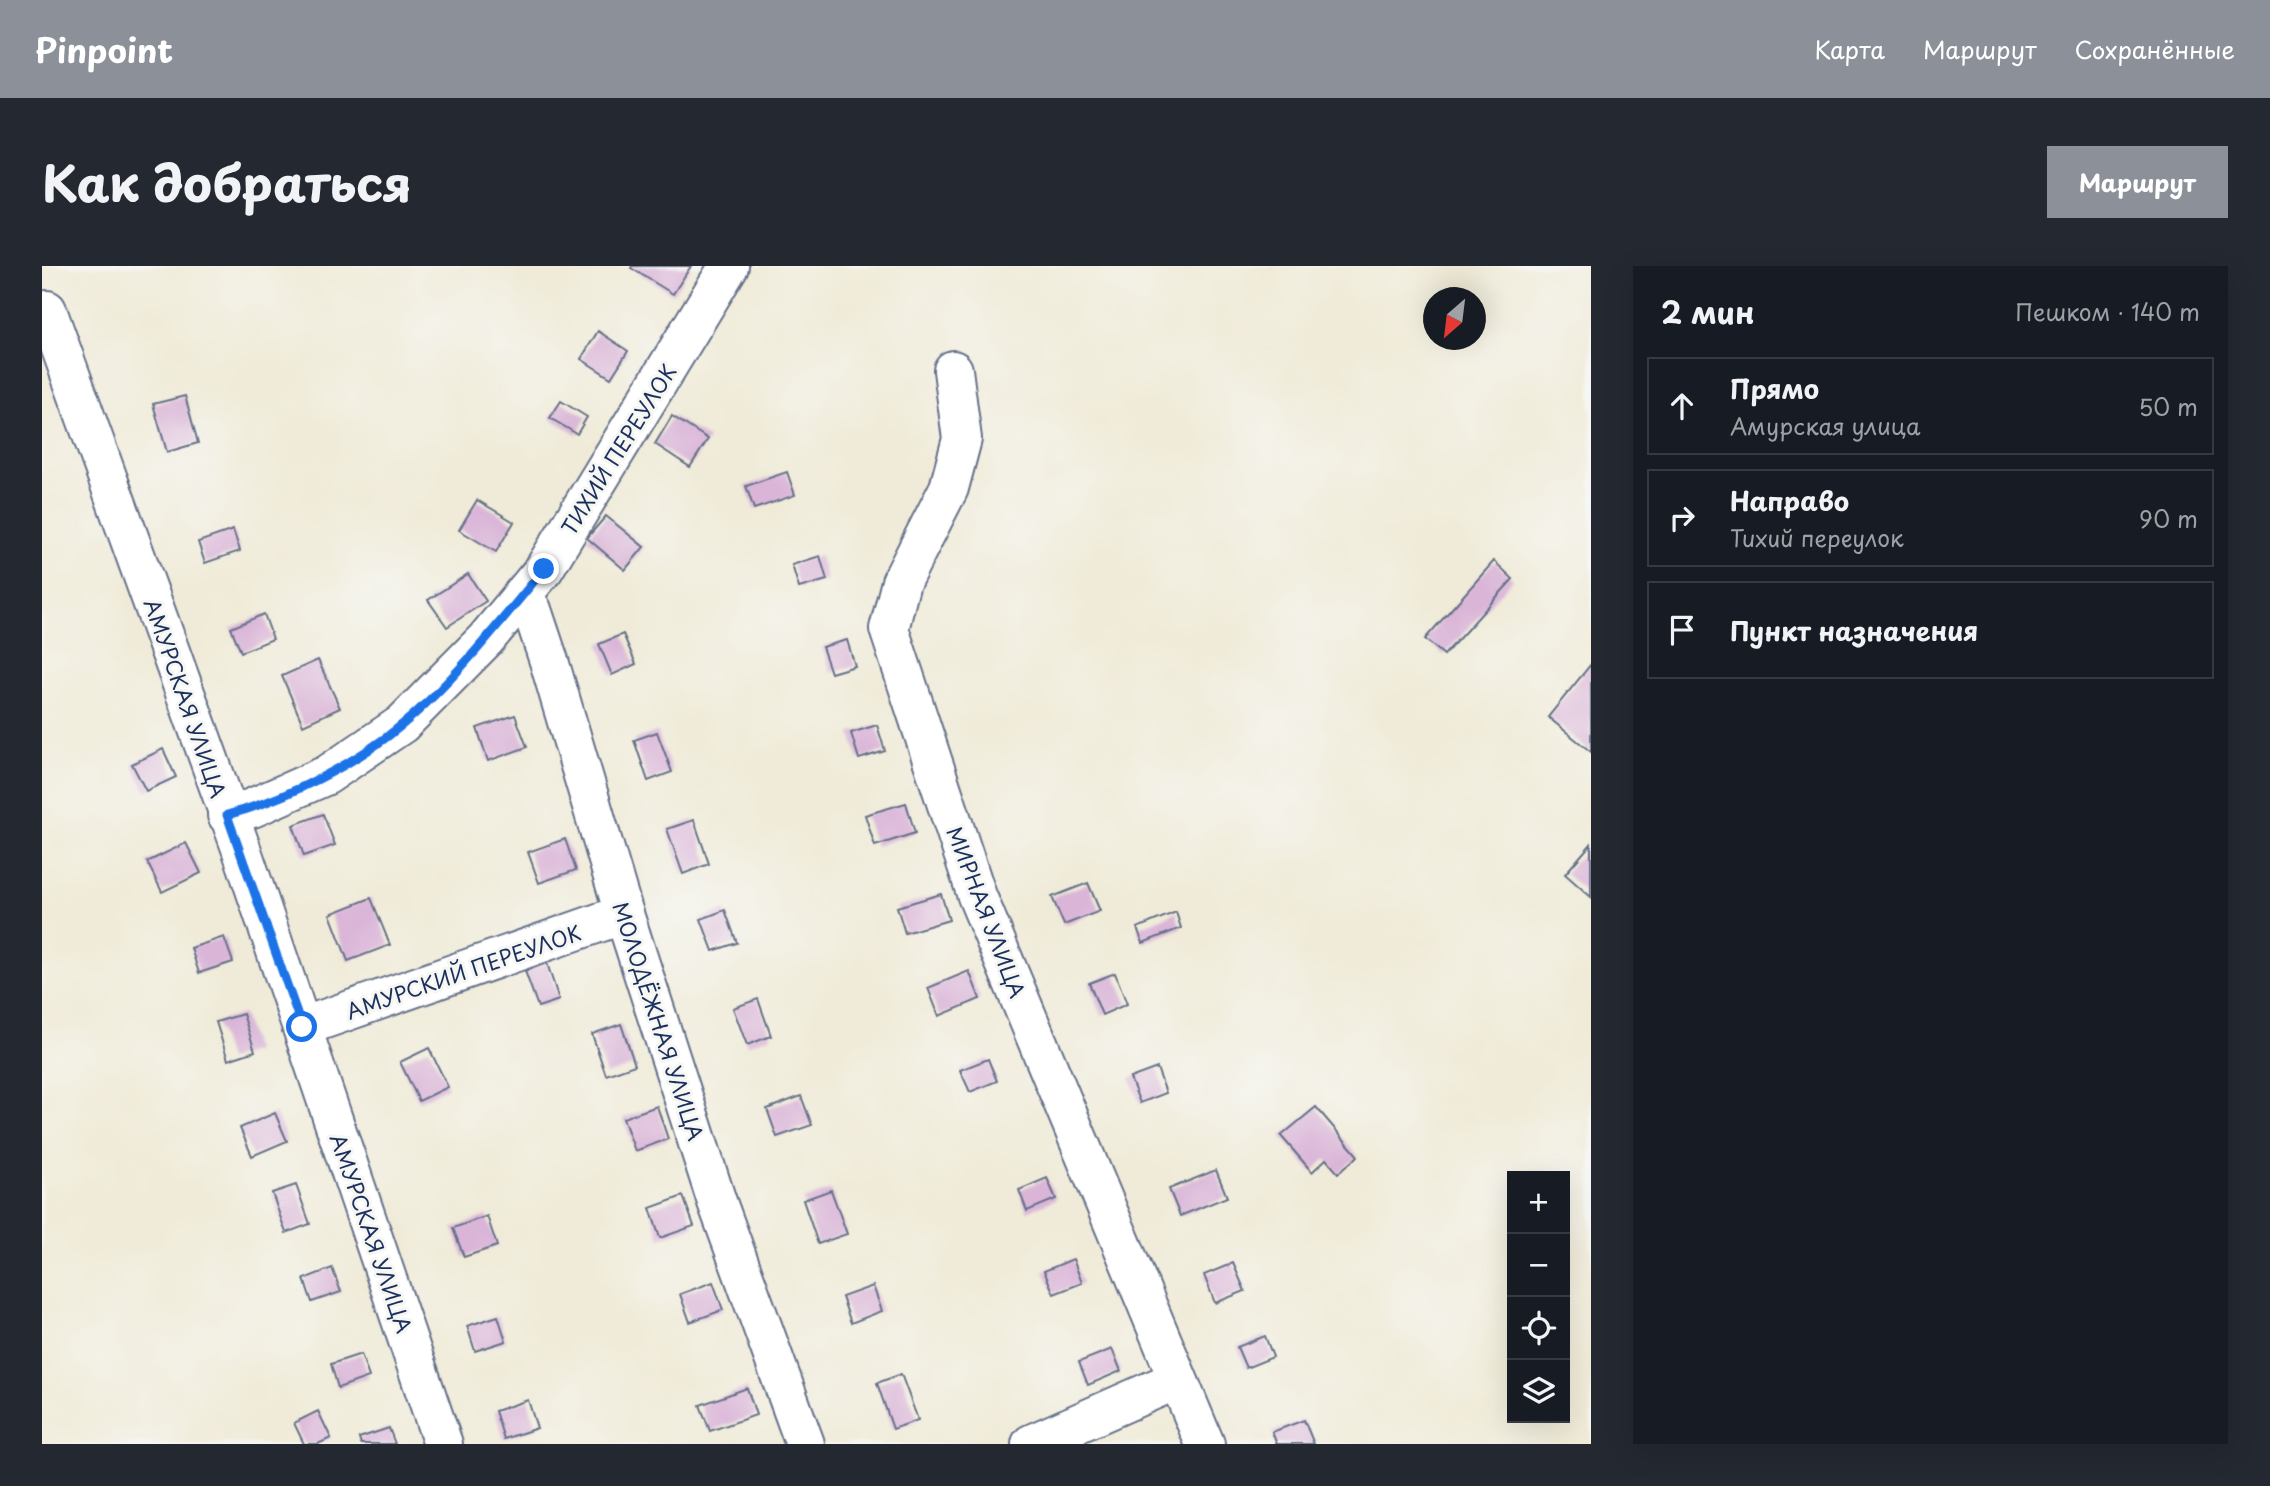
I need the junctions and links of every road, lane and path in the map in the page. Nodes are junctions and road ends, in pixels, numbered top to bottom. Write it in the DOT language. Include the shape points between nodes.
graph roads {
  1 [pos="729,266"];
  2 [pos="47,310"];
  3 [pos="953,370"];
  4 [pos="522,595"];
  5 [pos="227,815"];
  6 [pos="624,914"];
  7 [pos="302,1027"];
  8 [pos="1177,1380"];
  9 [pos="443,1444"];
  10 [pos="804,1444"];
  11 [pos="1031,1444"];
  12 [pos="1205,1444"];
  1 -- 4 [label="street, ТИХИЙ ПЕРЕУЛОК" via="544,569"];
  2 -- 5 [label="street, АМУРСКАЯ УЛИЦА"];
  3 -- 8 [label="street, МИРНАЯ УЛИЦА" via="962,439 949,488 901,582 889,629 977,896"];
  4 -- 5 [label="street, ТИХИЙ ПЕРЕУЛОК" via="486,639 402,724 327,775"];
  4 -- 6 [label="street, МОЛОДЁЖНАЯ УЛИЦА" via="550,661"];
  5 -- 7 [label="street, АМУРСКАЯ УЛИЦА"];
  6 -- 7 [label="street, АМУРСКИЙ ПЕРЕУЛОК"];
  6 -- 10 [label="street, МОЛОДЁЖНАЯ УЛИЦА" via="718,1202"];
  7 -- 9 [label="street, АМУРСКАЯ УЛИЦА"];
  8 -- 11 [label="street"];
  8 -- 12 [label="street, МИРНАЯ УЛИЦА"];
}
